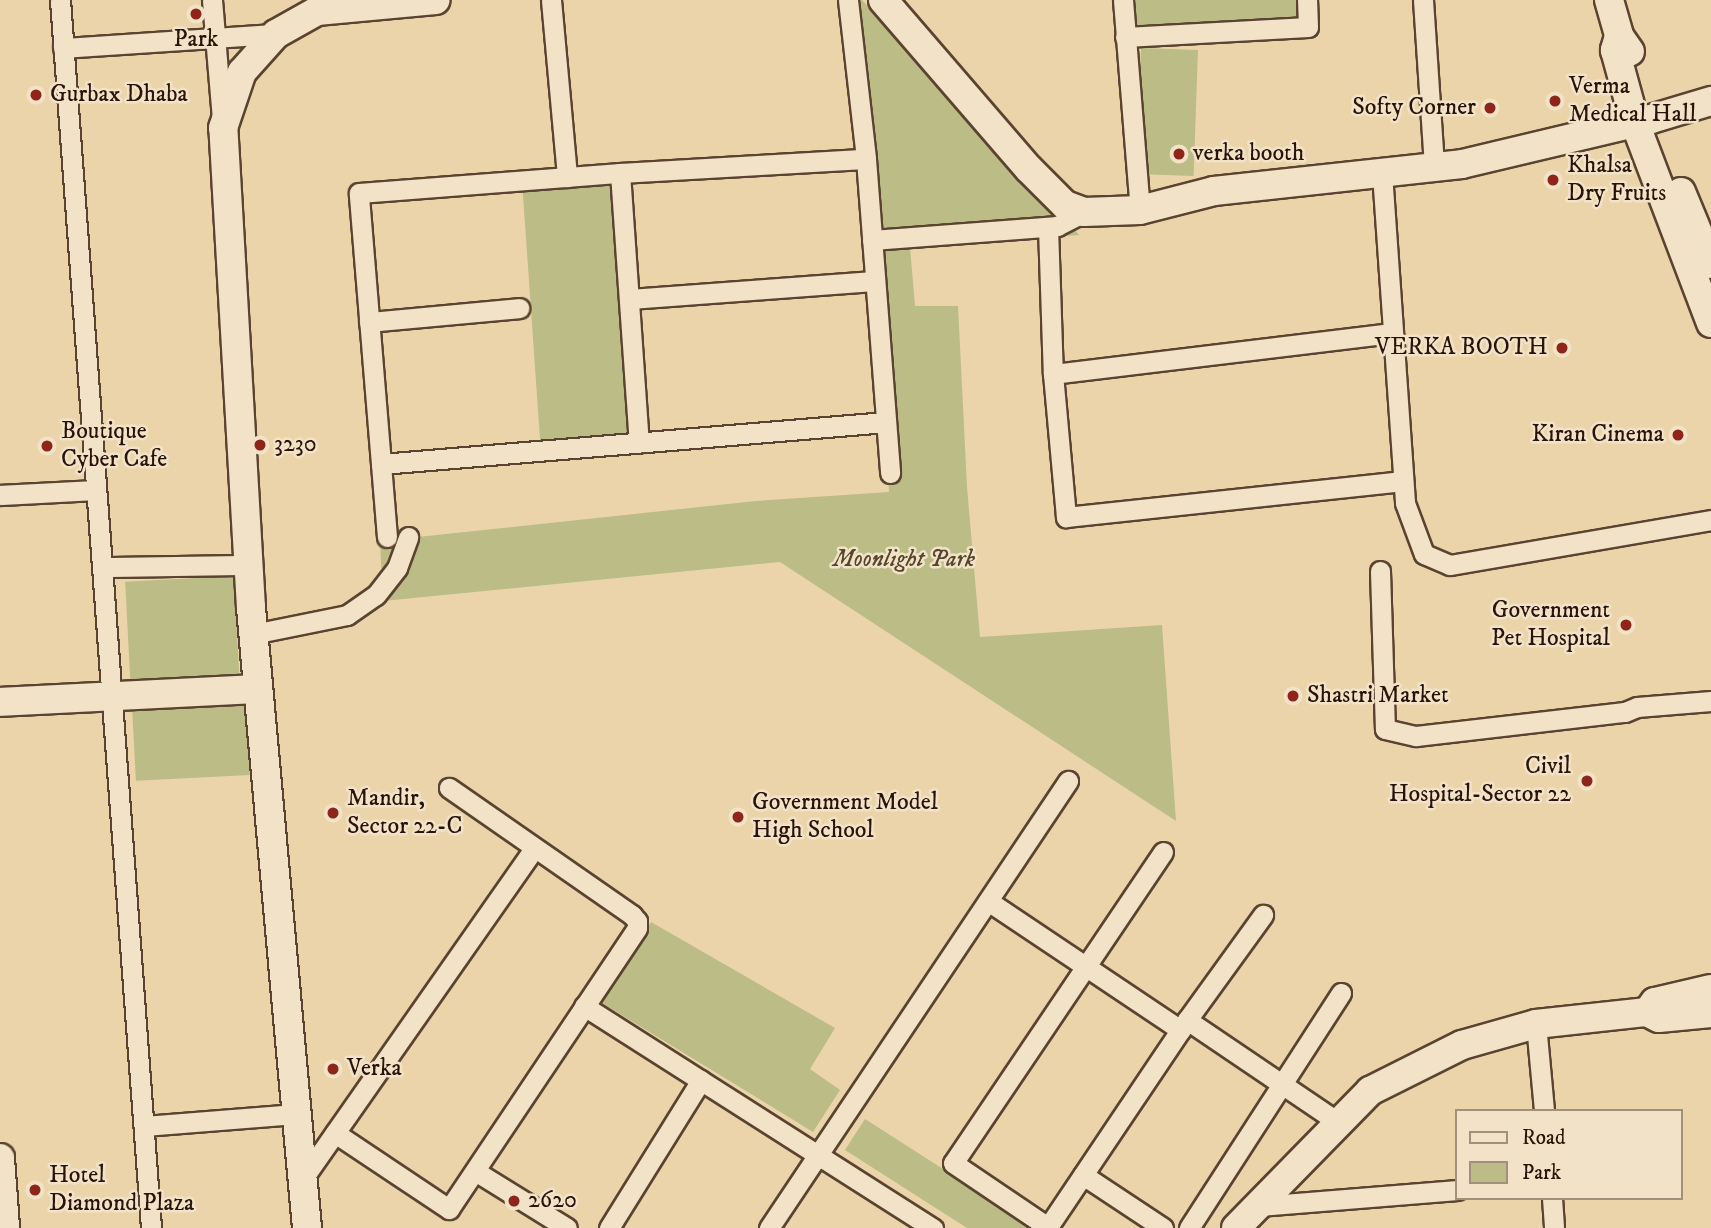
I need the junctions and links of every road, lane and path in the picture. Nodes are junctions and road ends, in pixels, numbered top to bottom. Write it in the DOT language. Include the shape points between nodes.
graph roads {
  1 [pos="60,0"];
  2 [pos="212,0"];
  3 [pos="435,0"];
  4 [pos="551,0"];
  5 [pos="848,0"];
  6 [pos="883,0"];
  7 [pos="1123,0"];
  8 [pos="1307,0"];
  9 [pos="1423,0"];
  10 [pos="1609,0"];
  11 [pos="276,34"];
  12 [pos="1125,37"];
  13 [pos="215,38"];
  14 [pos="63,48"];
  15 [pos="1711,101"];
  16 [pos="1643,121"];
  17 [pos="223,128"];
  18 [pos="866,159"];
  19 [pos="1434,167"];
  20 [pos="620,173"];
  21 [pos="1382,173"];
  22 [pos="567,177"];
  23 [pos="1140,209"];
  24 [pos="1084,212"];
  25 [pos="1048,227"];
  26 [pos="872,240"];
  27 [pos="1711,264"];
  28 [pos="874,281"];
  29 [pos="629,299"];
  30 [pos="519,308"];
  31 [pos="369,322"];
  32 [pos="1711,323"];
  33 [pos="1393,333"];
  34 [pos="1053,373"];
  35 [pos="886,422"];
  36 [pos="639,442"];
  37 [pos="381,464"];
  38 [pos="890,473"];
  39 [pos="1403,481"];
  40 [pos="96,490"];
  41 [pos="0,495"];
  42 [pos="1711,520"];
  43 [pos="387,537"];
  44 [pos="408,537"];
  45 [pos="248,565"];
  46 [pos="103,567"];
  47 [pos="1380,570"];
  48 [pos="253,634"];
  49 [pos="258,689"];
  50 [pos="113,697"];
  51 [pos="1711,701"];
  52 [pos="0,702"];
  53 [pos="1068,781"];
  54 [pos="449,788"];
  55 [pos="534,849"];
  56 [pos="1163,852"];
  57 [pos="988,901"];
  58 [pos="1263,915"];
  59 [pos="1086,967"];
  60 [pos="1340,993"];
  61 [pos="1711,1000"];
  62 [pos="584,1006"];
  63 [pos="1536,1024"];
  64 [pos="1184,1025"];
  65 [pos="701,1080"];
  66 [pos="1280,1084"];
  67 [pos="1544,1109"];
  68 [pos="296,1114"];
  69 [pos="1339,1123"];
  70 [pos="144,1126"];
  71 [pos="335,1133"];
  72 [pos="818,1154"];
  73 [pos="0,1158"];
  74 [pos="475,1171"];
  75 [pos="1083,1175"];
  76 [pos="302,1180"];
  77 [pos="1456,1190"];
  78 [pos="1552,1200"];
  79 [pos="1259,1206"];
  80 [pos="5,1228"];
  81 [pos="151,1228"];
  82 [pos="307,1228"];
  83 [pos="567,1228"];
  84 [pos="609,1228"];
  85 [pos="769,1228"];
  86 [pos="933,1228"];
  87 [pos="1163,1228"];
  88 [pos="1189,1228"];
  89 [pos="1236,1228"];
  90 [pos="1554,1228"];
  1 -- 14 [label="street"];
  2 -- 13 [label="street"];
  3 -- 11 [label="street" via="317,11"];
  4 -- 22 [label="street"];
  5 -- 18 [label="street"];
  6 -- 24 [label="street" via="1030,169 1065,205"];
  7 -- 12 [label="street"];
  8 -- 12 [label="street" via="1308,27"];
  9 -- 19 [label="street"];
  10 -- 16 [label="street" via="1619,36 1615,50"];
  11 -- 13 [label="street"];
  11 -- 17 [label="street" via="242,72"];
  12 -- 23 [label="street"];
  13 -- 14 [label="street"];
  13 -- 17 [label="street"];
  14 -- 40 [label="street"];
  15 -- 16 [label="street"];
  16 -- 19 [label="street"];
  16 -- 27 [label="street"];
  16 -- 32 [label="street"];
  17 -- 45 [label="street"];
  18 -- 20 [label="street"];
  18 -- 26 [label="street"];
  19 -- 21 [label="street"];
  20 -- 22 [label="street"];
  20 -- 29 [label="street"];
  21 -- 23 [label="street" via="1214,191"];
  21 -- 33 [label="street"];
  22 -- 31 [label="street" via="359,193"];
  23 -- 24 [label="street"];
  24 -- 25 [label="street"];
  25 -- 26 [label="street"];
  25 -- 34 [label="street"];
  26 -- 28 [label="street"];
  28 -- 29 [label="street"];
  28 -- 35 [label="street"];
  29 -- 36 [label="street"];
  30 -- 31 [label="street"];
  31 -- 37 [label="street"];
  33 -- 34 [label="street"];
  33 -- 39 [label="street"];
  34 -- 39 [label="street" via="1066,517"];
  35 -- 36 [label="street"];
  35 -- 38 [label="street"];
  36 -- 37 [label="street"];
  37 -- 43 [label="street"];
  39 -- 42 [label="street" via="1405,503 1424,554 1450,565"];
  40 -- 41 [label="street"];
  40 -- 46 [label="street"];
  44 -- 48 [label="street" via="397,568 376,595 347,615"];
  45 -- 46 [label="street"];
  45 -- 48 [label="street"];
  46 -- 50 [label="street"];
  47 -- 51 [label="street" via="1385,729 1416,736"];
  48 -- 49 [label="street"];
  49 -- 50 [label="street"];
  49 -- 68 [label="street"];
  50 -- 52 [label="street"];
  50 -- 70 [label="street"];
  53 -- 57 [label="street"];
  54 -- 55 [label="street"];
  55 -- 62 [label="street" via="637,921 637,928"];
  55 -- 71 [label="street"];
  56 -- 59 [label="street"];
  57 -- 59 [label="street"];
  57 -- 72 [label="street"];
  58 -- 64 [label="street"];
  59 -- 64 [label="street"];
  59 -- 75 [label="street" via="953,1163 1048,1227"];
  60 -- 66 [label="street"];
  61 -- 63 [label="street" via="1655,1002 1647,1012"];
  62 -- 65 [label="street"];
  62 -- 74 [label="street"];
  63 -- 67 [label="street"];
  63 -- 69 [label="street" via="1462,1045 1370,1091"];
  64 -- 66 [label="street"];
  64 -- 75 [label="street"];
  65 -- 72 [label="street"];
  65 -- 84 [label="street"];
  66 -- 69 [label="street"];
  66 -- 88 [label="street"];
  68 -- 70 [label="street"];
  68 -- 76 [label="street"];
  69 -- 79 [label="street"];
  70 -- 81 [label="street"];
  71 -- 74 [label="street" via="449,1209"];
  71 -- 76 [label="street"];
  72 -- 85 [label="street"];
  72 -- 86 [label="street"];
  73 -- 80 [label="street"];
  74 -- 83 [label="street"];
  75 -- 87 [label="street"];
  76 -- 82 [label="street"];
  77 -- 79 [label="street"];
  78 -- 90 [label="street"];
  79 -- 89 [label="street"];
}
